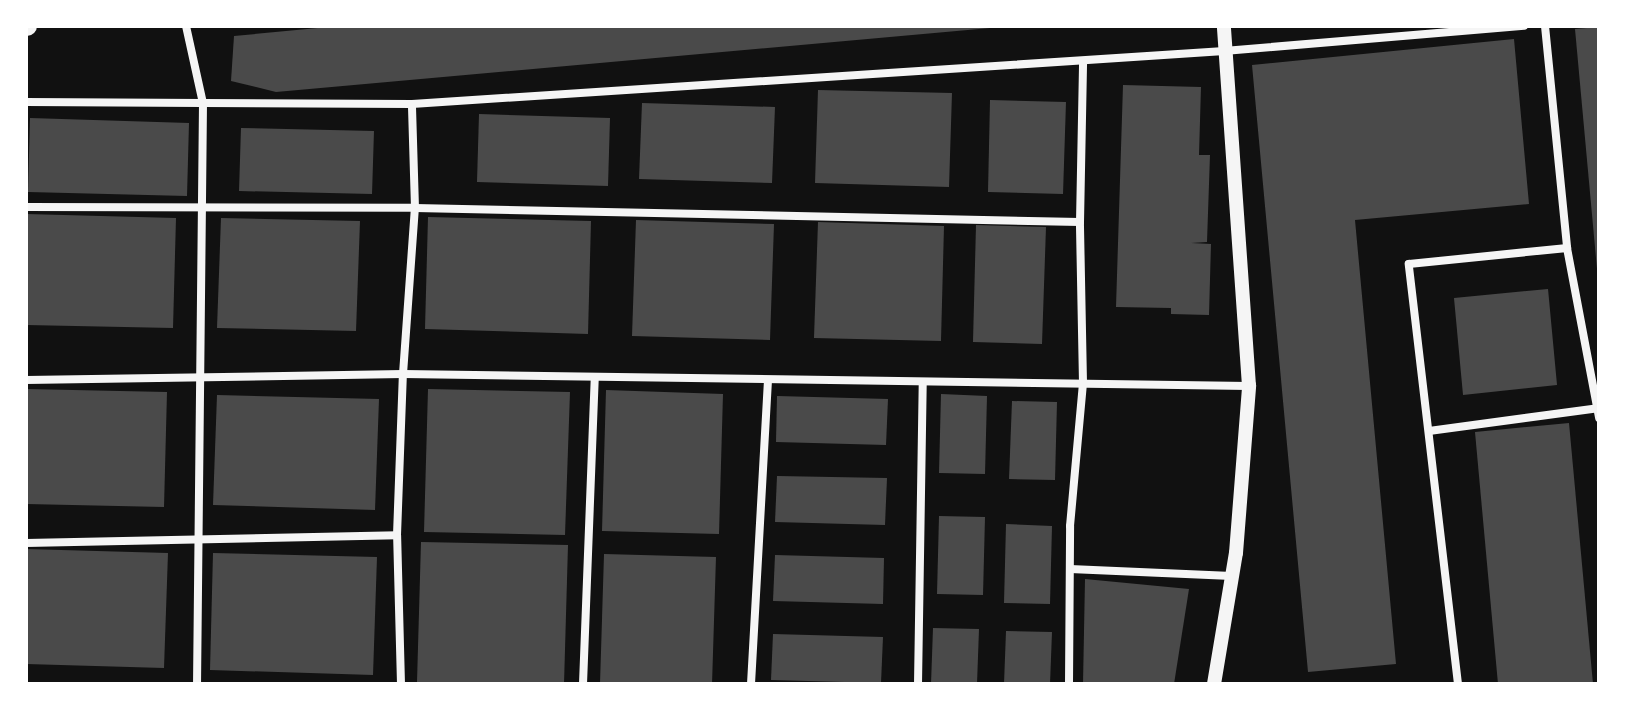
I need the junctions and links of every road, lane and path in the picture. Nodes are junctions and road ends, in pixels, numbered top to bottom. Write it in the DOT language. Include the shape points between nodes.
graph roads {
  1 [pos="186,26"];
  2 [pos="1224,26"];
  3 [pos="1524,26"];
  4 [pos="1545,26"];
  5 [pos="1224,51"];
  6 [pos="1083,61"];
  7 [pos="26,102"];
  8 [pos="203,103"];
  9 [pos="412,104"];
  10 [pos="26,207"];
  11 [pos="415,208"];
  12 [pos="202,209"];
  13 [pos="1080,222"];
  14 [pos="1567,248"];
  15 [pos="403,374"];
  16 [pos="202,377"];
  17 [pos="595,377"];
  18 [pos="26,380"];
  19 [pos="768,380"];
  20 [pos="923,382"];
  21 [pos="1083,383"];
  22 [pos="1249,386"];
  23 [pos="1598,411"];
  24 [pos="1429,431"];
  25 [pos="397,535"];
  26 [pos="201,539"];
  27 [pos="26,543"];
  28 [pos="1070,569"];
  29 [pos="1232,576"];
  30 [pos="197,684"];
  31 [pos="401,684"];
  32 [pos="583,684"];
  33 [pos="751,684"];
  34 [pos="918,684"];
  35 [pos="1069,684"];
  36 [pos="1214,684"];
  37 [pos="1458,684"];
  1 -- 8 [label="street"];
  2 -- 5 [label="street"];
  3 -- 5 [label="street"];
  4 -- 14 [label="street"];
  5 -- 6 [label="street"];
  5 -- 22 [label="street"];
  6 -- 9 [label="street"];
  6 -- 13 [label="street"];
  7 -- 8 [label="street"];
  8 -- 9 [label="street"];
  8 -- 12 [label="street"];
  9 -- 11 [label="street"];
  10 -- 12 [label="street"];
  11 -- 12 [label="street"];
  11 -- 13 [label="street"];
  11 -- 15 [label="street"];
  12 -- 16 [label="street"];
  13 -- 21 [label="street"];
  14 -- 23 [label="street"];
  14 -- 24 [label="street" via="1409,264"];
  15 -- 16 [label="street"];
  15 -- 17 [label="street"];
  15 -- 25 [label="street"];
  16 -- 18 [label="street"];
  16 -- 26 [label="street"];
  17 -- 19 [label="street"];
  17 -- 32 [label="street"];
  19 -- 20 [label="street"];
  19 -- 33 [label="street"];
  20 -- 21 [label="street"];
  20 -- 34 [label="street"];
  21 -- 22 [label="street"];
  21 -- 28 [label="street"];
  22 -- 29 [label="street"];
  23 -- 24 [label="street"];
  24 -- 37 [label="street"];
  25 -- 26 [label="street"];
  25 -- 31 [label="street"];
  26 -- 27 [label="street"];
  26 -- 30 [label="street"];
  28 -- 29 [label="street"];
  28 -- 35 [label="street"];
  29 -- 36 [label="street"];
}
